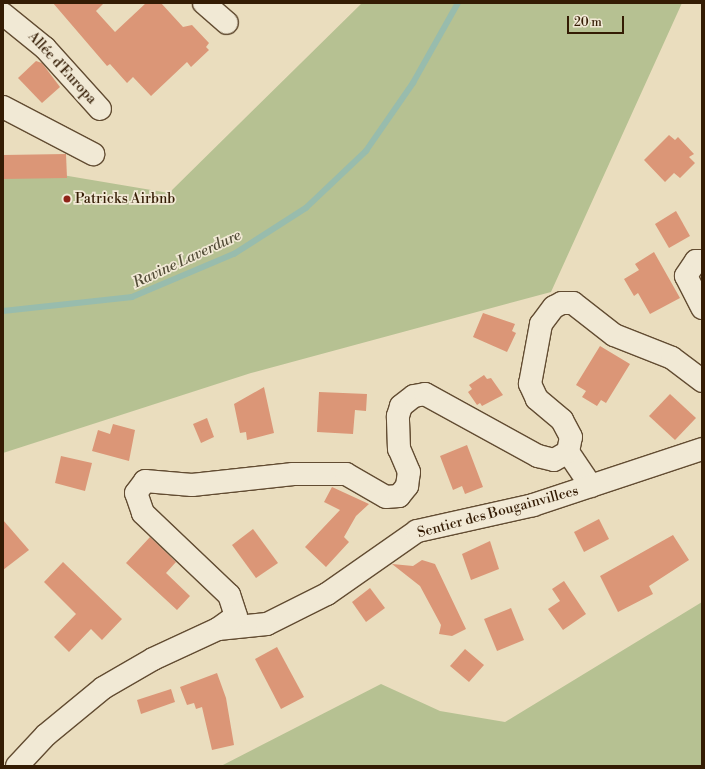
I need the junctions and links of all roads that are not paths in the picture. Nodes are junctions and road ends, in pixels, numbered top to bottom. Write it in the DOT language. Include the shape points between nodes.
graph roads {
  1 [pos="204,3"];
  2 [pos="3,14"];
  3 [pos="227,23"];
  4 [pos="3,107"];
  5 [pos="100,109"];
  6 [pos="93,154"];
  7 [pos="702,261"];
  8 [pos="702,308"];
  9 [pos="702,381"];
  10 [pos="702,450"];
  11 [pos="568,452"];
  12 [pos="591,486"];
  13 [pos="218,629"];
  14 [pos="17,766"];
  1 -- 3 [label="main road"];
  2 -- 5 [label="main road, Allée d'Europa" via="46,48"];
  4 -- 6 [label="main road"];
  7 -- 8 [label="main road" via="696,261 686,276"];
  9 -- 11 [label="main road" via="672,358 614,335 573,302 554,307 541,324 530,384 537,398 565,426 571,437"];
  10 -- 12 [label="main road, Sentier des Bougainvillees"];
  11 -- 12 [label="main road"];
  11 -- 13 [label="main road" via="554,460 538,456 425,394 414,396 401,406 398,416 400,449 409,472 407,486 399,496 386,497 346,474 294,474 192,485 145,481 136,493 143,512 229,595 236,616"];
  12 -- 13 [label="main road, Sentier des Bougainvillees" via="533,504 418,531 327,594 267,624"];
  13 -- 14 [label="main road" via="153,659 103,688 46,735"];
}
